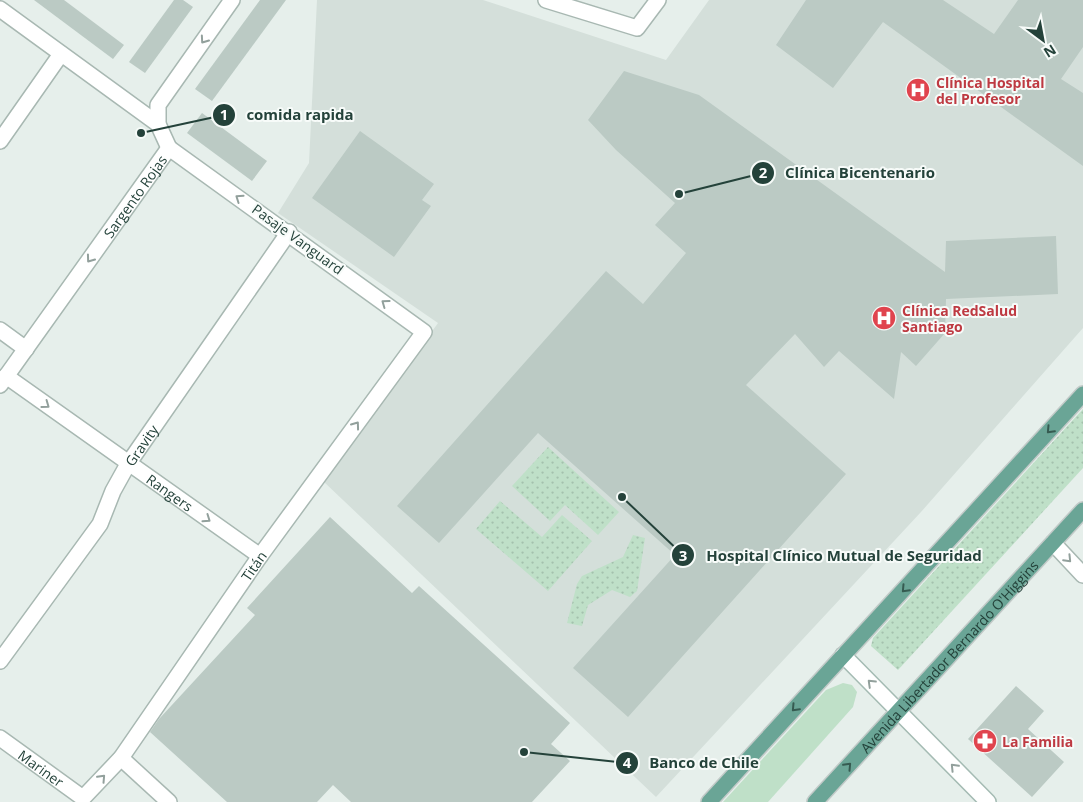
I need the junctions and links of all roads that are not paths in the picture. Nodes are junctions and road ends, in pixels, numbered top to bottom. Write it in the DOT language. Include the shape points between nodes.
graph roads {
  1 [pos="232,0"];
  2 [pos="546,0"];
  3 [pos="658,0"];
  4 [pos="0,9"];
  5 [pos="61,54"];
  6 [pos="158,124"];
  7 [pos="0,141"];
  8 [pos="169,148"];
  9 [pos="289,232"];
  10 [pos="0,330"];
  11 [pos="424,332"];
  12 [pos="26,349"];
  13 [pos="3,380"];
  14 [pos="1083,394"];
  15 [pos="128,464"];
  16 [pos="1083,510"];
  17 [pos="1053,543"];
  18 [pos="260,556"];
  19 [pos="1083,575"];
  20 [pos="844,655"];
  21 [pos="0,661"];
  22 [pos="899,710"];
  23 [pos="0,738"];
  24 [pos="120,758"];
  25 [pos="83,798"];
  26 [pos="169,802"];
  27 [pos="709,802"];
  28 [pos="815,802"];
  29 [pos="988,802"];
  1 -- 6 [label="street, one-way" via="158,106"];
  2 -- 3 [label="street" via="637,28"];
  4 -- 5 [label="street"];
  5 -- 6 [label="street"];
  5 -- 7 [label="street"];
  6 -- 8 [label="street, Sargento Rojas"];
  9 -- 8 [label="street, Pasaje Vanguard, one-way"];
  8 -- 12 [label="street, Sargento Rojas, one-way"];
  11 -- 9 [label="street, Pasaje Vanguard, one-way"];
  9 -- 15 [label="street, Gravity"];
  10 -- 12 [label="street"];
  18 -- 11 [label="street, Titán, one-way"];
  12 -- 13 [label="street, Sargento Rojas"];
  13 -- 15 [label="street, Rangers, one-way"];
  14 -- 20 [label="main road, one-way"];
  15 -- 18 [label="street, Rangers, one-way"];
  15 -- 21 [label="street, Gravity" via="100,524"];
  16 -- 17 [label="main road, Avenida Libertador Bernardo O'Higgins"];
  17 -- 19 [label="street, one-way"];
  17 -- 22 [label="main road, Avenida Libertador Bernardo O'Higgins"];
  18 -- 24 [label="street, Titán"];
  22 -- 20 [label="street, one-way"];
  20 -- 27 [label="main road, one-way"];
  28 -- 22 [label="main road, Avenida Libertador Bernardo O'Higgins, one-way"];
  29 -- 22 [label="street, one-way"];
  23 -- 25 [label="street, Mariner"];
  25 -- 24 [label="street, Titán, one-way"];
  24 -- 26 [label="street"];
}
